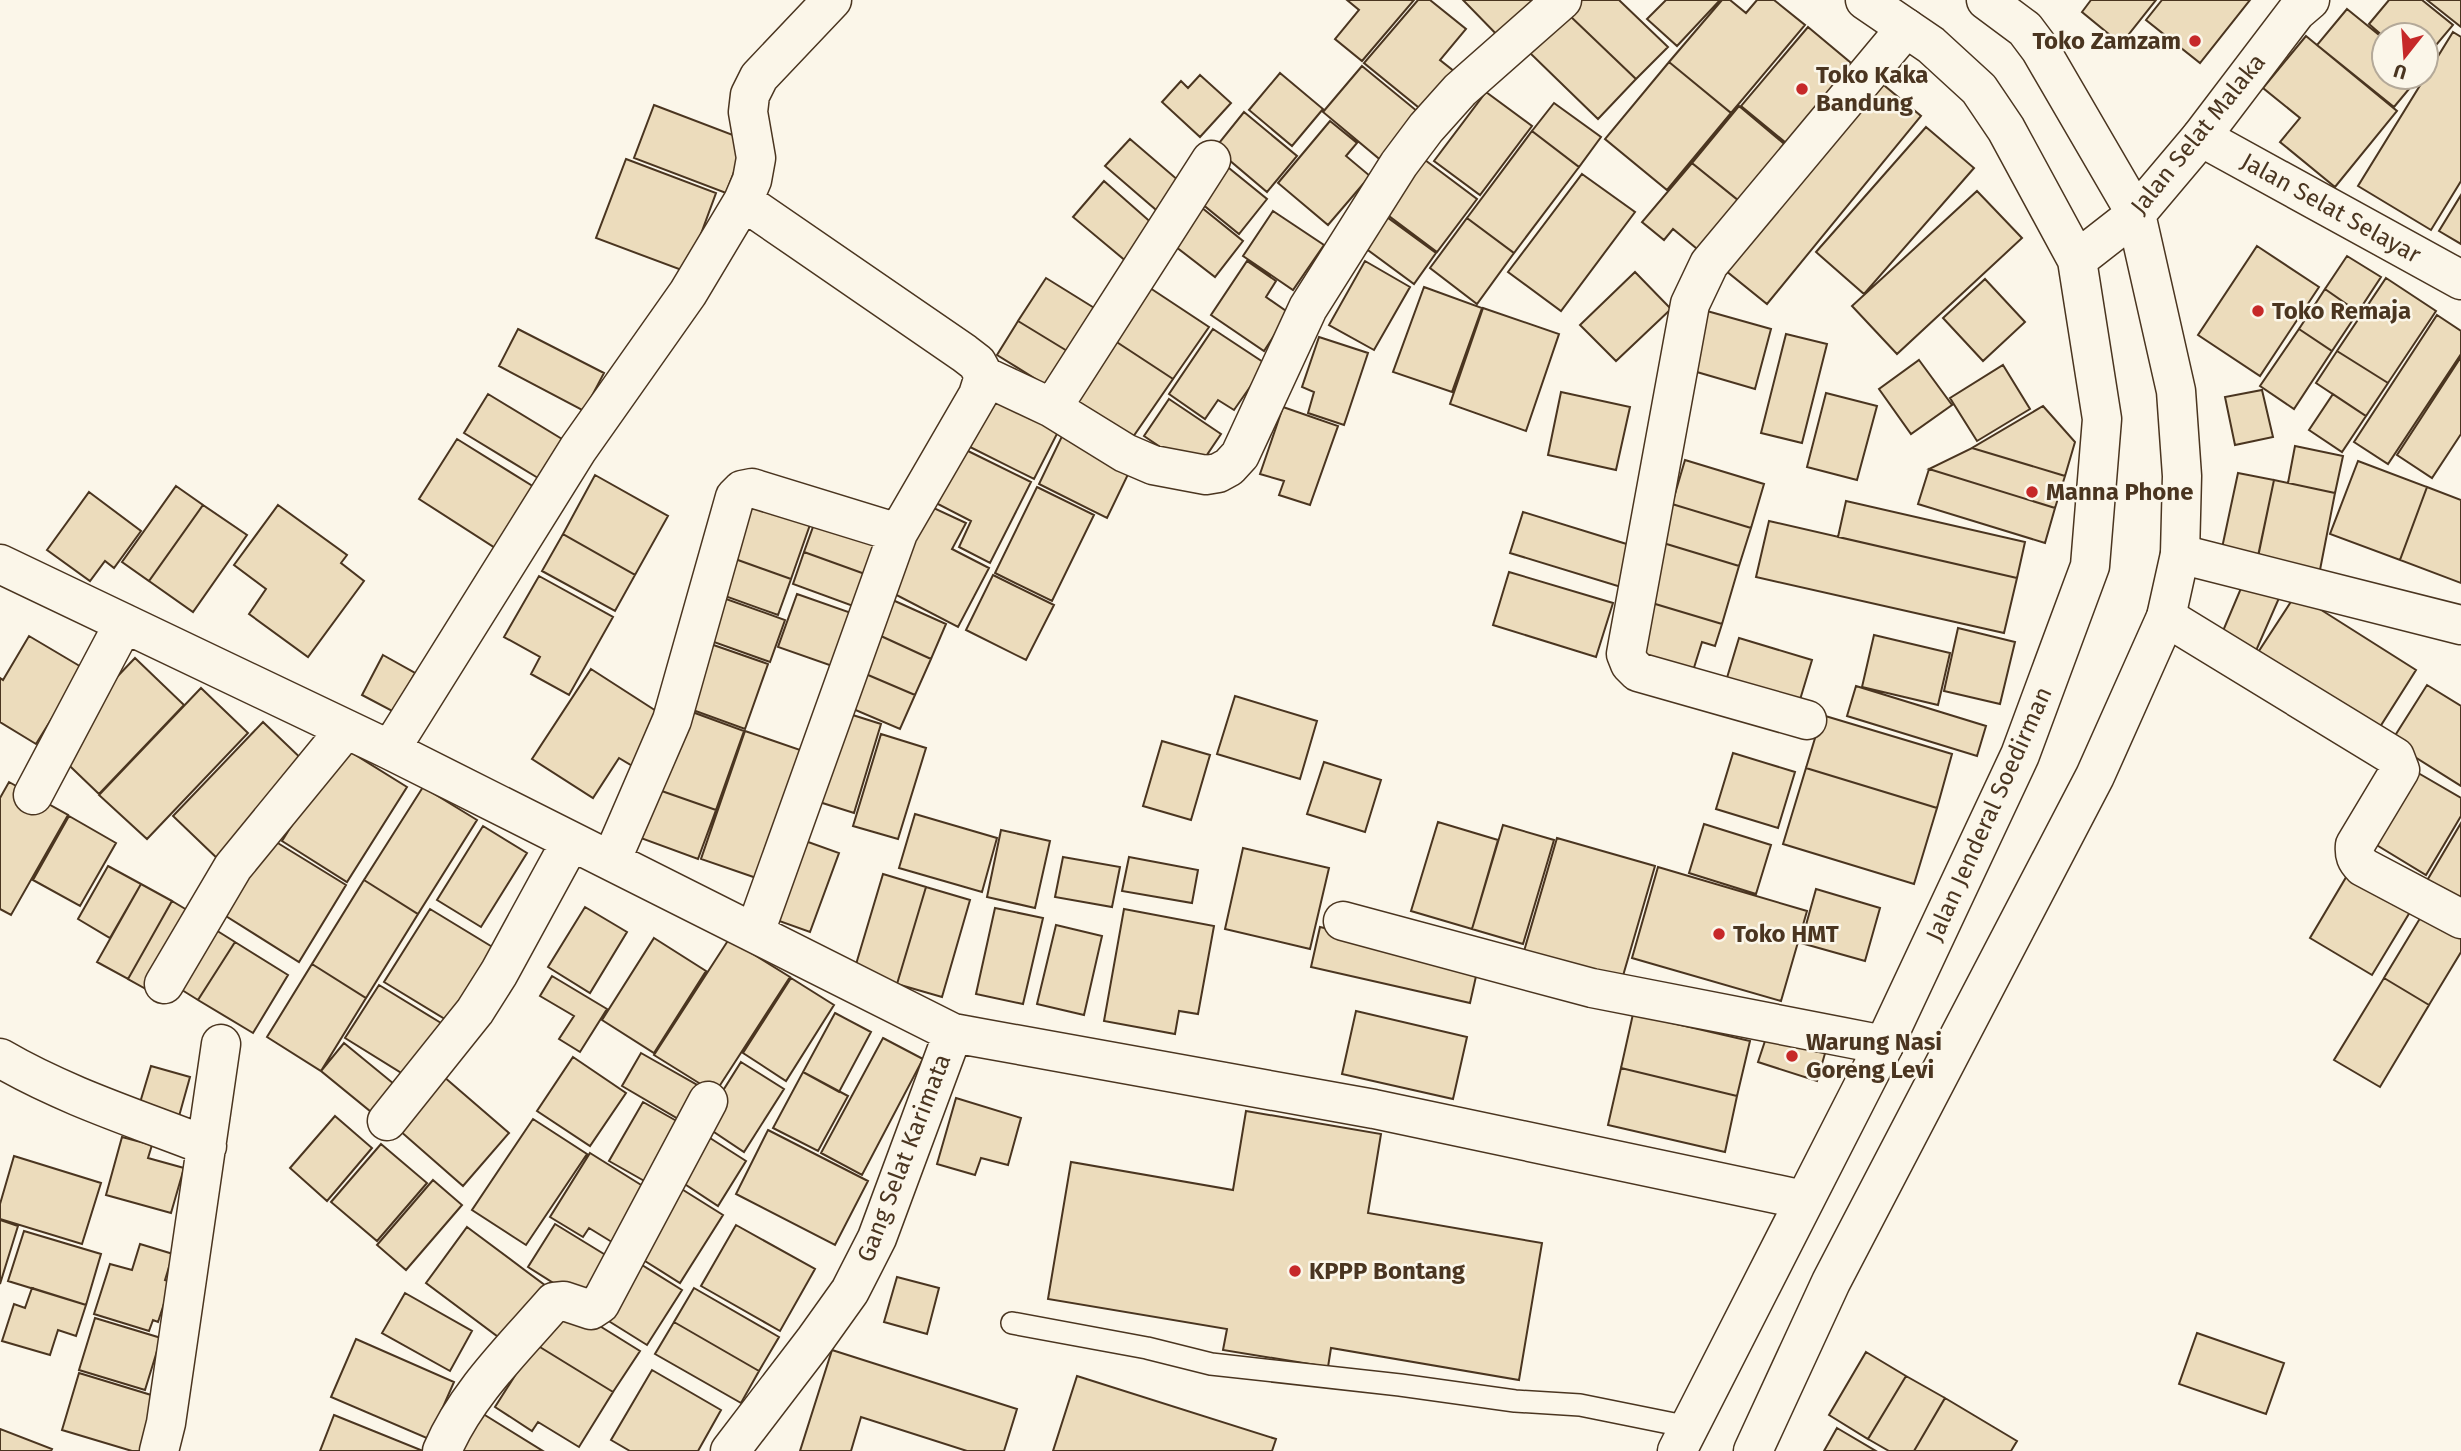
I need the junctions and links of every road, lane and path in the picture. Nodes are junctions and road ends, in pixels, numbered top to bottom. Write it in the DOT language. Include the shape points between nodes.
graph roads {
  1 [pos="832,0"];
  2 [pos="1562,0"];
  3 [pos="1865,0"];
  4 [pos="1986,0"];
  5 [pos="2310,0"];
  6 [pos="1906,28"];
  7 [pos="2201,137"];
  8 [pos="1211,160"];
  9 [pos="743,201"];
  10 [pos="2136,214"];
  11 [pos="2077,260"];
  12 [pos="2461,280"];
  13 [pos="984,376"];
  14 [pos="1052,408"];
  15 [pos="898,533"];
  16 [pos="2180,554"];
  17 [pos="0,564"];
  18 [pos="2166,617"];
  19 [pos="124,623"];
  20 [pos="2461,625"];
  21 [pos="1807,720"];
  22 [pos="346,729"];
  23 [pos="390,750"];
  24 [pos="33,795"];
  25 [pos="571,841"];
  26 [pos="611,861"];
  27 [pos="2461,919"];
  28 [pos="1343,921"];
  29 [pos="755,932"];
  30 [pos="164,984"];
  31 [pos="953,1033"];
  32 [pos="221,1044"];
  33 [pos="1884,1045"];
  34 [pos="0,1058"];
  35 [pos="708,1101"];
  36 [pos="387,1121"];
  37 [pos="208,1146"];
  38 [pos="1804,1200"];
  39 [pos="1012,1323"];
  40 [pos="1683,1439"];
  41 [pos="159,1451"];
  42 [pos="442,1451"];
  43 [pos="730,1451"];
  44 [pos="1753,1451"];
  1 -- 9 [label="street" via="759,77 751,95 748,112 756,158"];
  2 -- 14 [label="street" via="1460,90 1399,164 1308,308 1240,455 1229,467 1206,475 1153,465"];
  3 -- 6 [label="street, Jalan Jenderal Soedirman"];
  4 -- 10 [label="street" via="2025,29 2040,49"];
  5 -- 7 [label="street, Jalan Selat Malaka"];
  6 -- 11 [label="street, Jalan Jenderal Soedirman" via="1979,89 2006,129"];
  6 -- 21 [label="street" via="1709,264 1690,303 1626,654 1638,672"];
  7 -- 10 [label="street, Jalan Selat Malaka"];
  7 -- 12 [label="street, Jalan Selat Selayar"];
  8 -- 14 [label="street"];
  9 -- 13 [label="street" via="964,352"];
  9 -- 23 [label="street" via="688,293 578,449"];
  10 -- 11 [label="street, Jalan Selat Malaka"];
  10 -- 16 [label="street" via="2176,391 2182,476"];
  11 -- 33 [label="street, Jalan Jenderal Soedirman" via="2102,419 2090,566 2020,755"];
  13 -- 14 [label="street"];
  13 -- 15 [label="street" via="978,395"];
  15 -- 26 [label="street" via="752,488 735,497 672,720"];
  15 -- 29 [label="street"];
  16 -- 18 [label="street"];
  16 -- 20 [label="street"];
  17 -- 19 [label="street"];
  18 -- 27 [label="street" via="2395,757 2400,770 2354,854 2363,867"];
  18 -- 44 [label="street" via="2095,776 1831,1282"];
  19 -- 22 [label="street"];
  19 -- 24 [label="street"];
  22 -- 23 [label="street"];
  22 -- 30 [label="street" via="233,867"];
  23 -- 25 [label="street"];
  25 -- 26 [label="street"];
  25 -- 36 [label="street" via="475,1011"];
  26 -- 29 [label="street"];
  28 -- 33 [label="street" via="1592,988"];
  29 -- 31 [label="street"];
  31 -- 38 [label="street" via="1374,1109"];
  31 -- 43 [label="street, Gang Selat Karimata" via="877,1238 850,1291"];
  32 -- 37 [label="street"];
  33 -- 38 [label="street, Jalan Jenderal Soedirman"];
  34 -- 37 [label="street" via="66,1091"];
  35 -- 42 [label="street" via="600,1304 591,1310 554,1302 471,1401"];
  37 -- 41 [label="street"];
  38 -- 40 [label="street, Jalan Jenderal Soedirman"];
  39 -- 40 [label="lane" via="1211,1364 1580,1405"];
}
